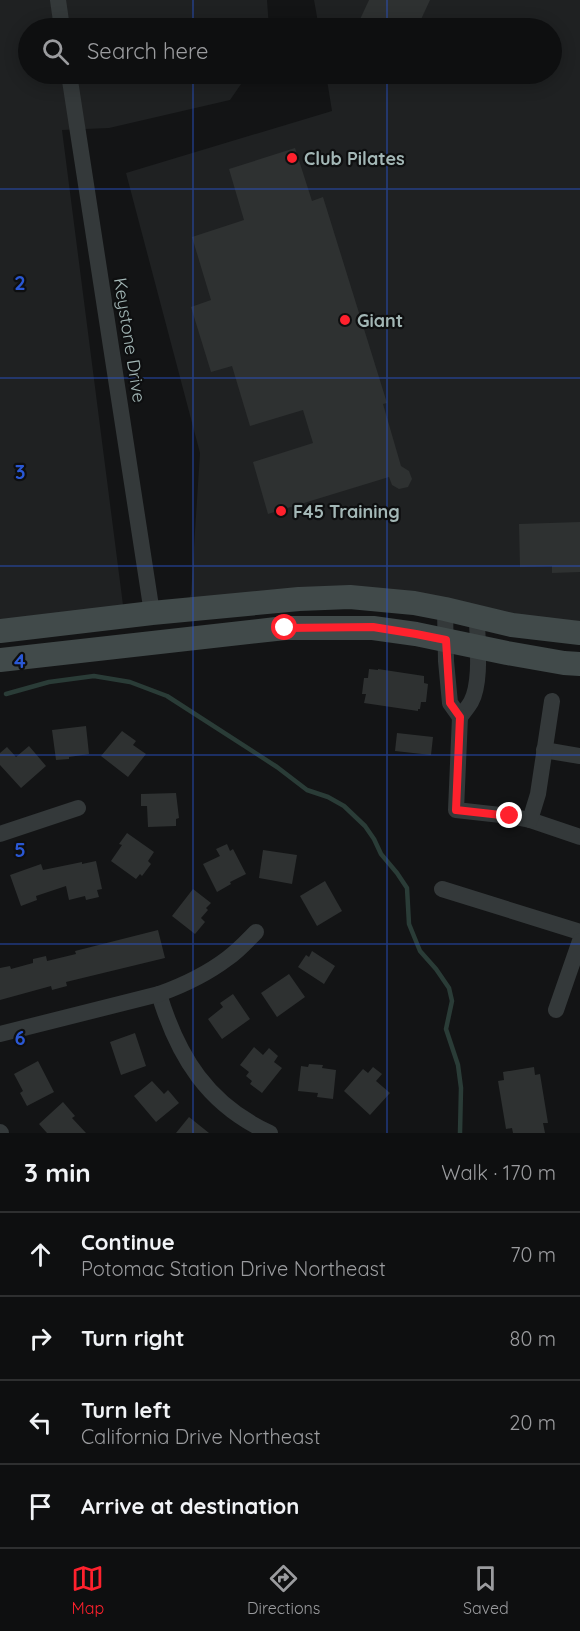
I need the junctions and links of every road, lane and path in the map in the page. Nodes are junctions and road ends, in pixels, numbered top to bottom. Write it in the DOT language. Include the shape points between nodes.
graph roads {
  1 [pos="58,0"];
  2 [pos="61,18"];
  3 [pos="71,84"];
  4 [pos="445,609"];
  5 [pos="152,613"];
  6 [pos="477,617"];
  7 [pos="0,631"];
  8 [pos="580,633"];
  9 [pos="446,640"];
  10 [pos="477,647"];
  11 [pos="0,660"];
  12 [pos="580,664"];
  13 [pos="552,701"];
  14 [pos="460,717"];
  15 [pos="544,750"];
  16 [pos="580,756"];
  17 [pos="78,808"];
  18 [pos="530,820"];
  19 [pos="0,834"];
  20 [pos="580,837"];
  21 [pos="442,889"];
  22 [pos="256,932"];
  23 [pos="580,932"];
  24 [pos="580,940"];
  25 [pos="159,994"];
  26 [pos="556,1010"];
  27 [pos="0,1034"];
  28 [pos="270,1133"];
  1 -- 2 [label="street"];
  3 -- 5 [label="street, Keystone Drive"];
  4 -- 5 [label="street" via="350,597"];
  4 -- 6 [label="street"];
  4 -- 9 [label="street"];
  5 -- 7 [label="street"];
  6 -- 8 [label="street"];
  6 -- 10 [label="street"];
  9 -- 10 [label="street"];
  9 -- 11 [label="street" via="373,627 285,628"];
  9 -- 14 [label="street" via="450,703"];
  10 -- 12 [label="street"];
  10 -- 14 [label="street" via="476,685 472,701"];
  13 -- 15 [label="street"];
  14 -- 18 [label="street" via="456,810"];
  15 -- 16 [label="street"];
  15 -- 18 [label="street"];
  17 -- 19 [label="street"];
  18 -- 20 [label="street"];
  21 -- 23 [label="street"];
  22 -- 25 [label="street" via="206,974"];
  24 -- 26 [label="street"];
  25 -- 27 [label="street"];
  25 -- 28 [label="street" via="179,1048 195,1073 232,1111"];
}
